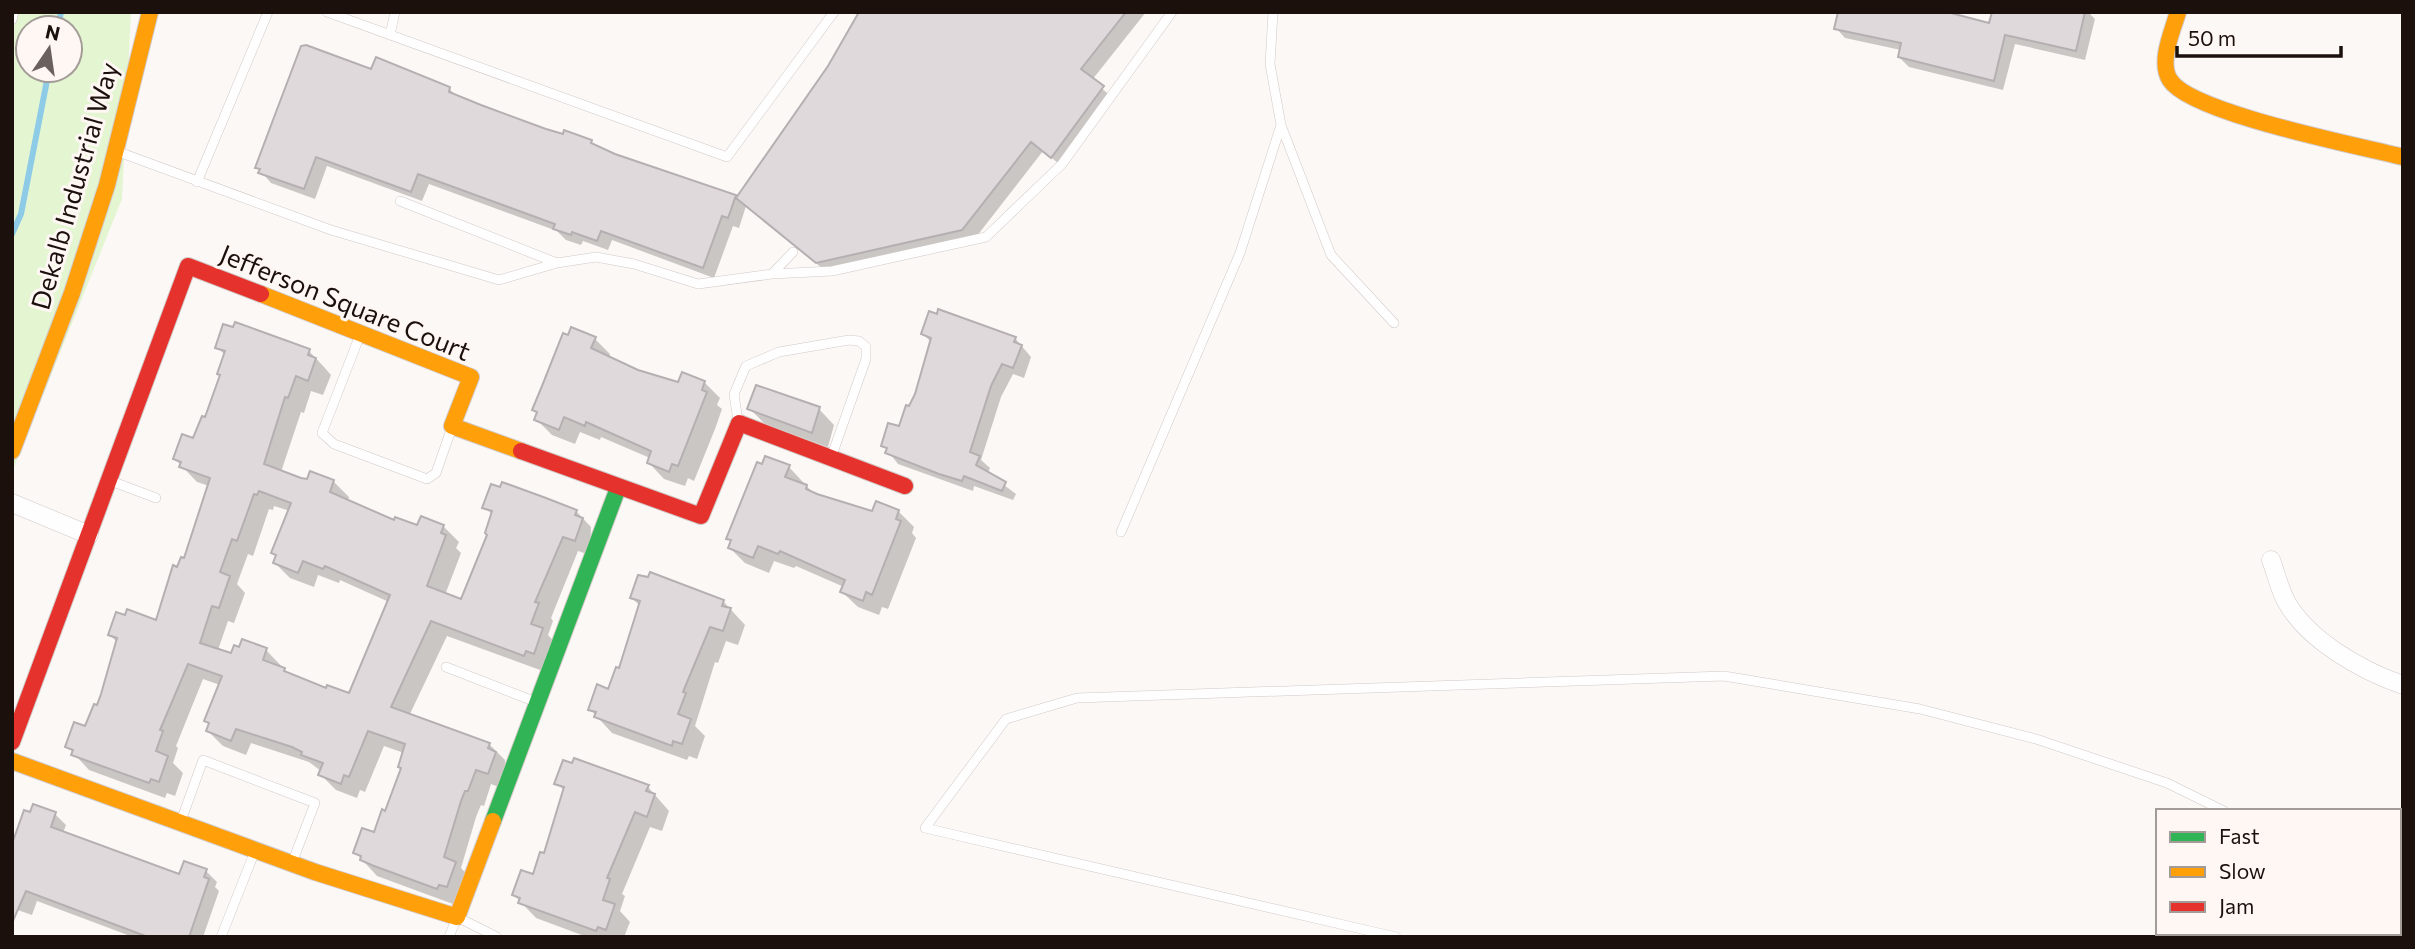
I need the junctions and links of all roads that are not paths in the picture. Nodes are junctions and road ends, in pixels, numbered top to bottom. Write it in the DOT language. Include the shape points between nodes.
graph roads {
  1 [pos="14,12"];
  2 [pos="150,12"];
  3 [pos="268,12"];
  4 [pos="327,12"];
  5 [pos="396,12"];
  6 [pos="834,12"];
  7 [pos="1172,12"];
  8 [pos="1273,12"];
  9 [pos="2178,12"];
  10 [pos="12,20"];
  11 [pos="390,35"];
  12 [pos="1281,125"];
  13 [pos="116,151"];
  14 [pos="2403,157"];
  15 [pos="197,182"];
  16 [pos="400,201"];
  17 [pos="793,252"];
  18 [pos="557,263"];
  19 [pos="772,274"];
  20 [pos="1394,323"];
  21 [pos="360,334"];
  22 [pos="739,423"];
  23 [pos="452,426"];
  24 [pos="12,451"];
  25 [pos="831,458"];
  26 [pos="109,480"];
  27 [pos="905,486"];
  28 [pos="618,488"];
  29 [pos="156,498"];
  30 [pos="12,503"];
  31 [pos="1121,532"];
  32 [pos="89,535"];
  33 [pos="2271,560"];
  34 [pos="446,667"];
  35 [pos="2403,685"];
  36 [pos="537,702"];
  37 [pos="12,742"];
  38 [pos="12,761"];
  39 [pos="2220,809"];
  40 [pos="180,822"];
  41 [pos="256,850"];
  42 [pos="292,863"];
  43 [pos="457,918"];
  44 [pos="221,937"];
  45 [pos="449,937"];
  46 [pos="498,937"];
  47 [pos="1395,937"];
  1 -- 10 [label="lane"];
  2 -- 13 [label="street, Dekalb Industrial Way"];
  3 -- 15 [label="lane"];
  4 -- 11 [label="lane"];
  5 -- 11 [label="lane"];
  6 -- 11 [label="lane" via="727,158"];
  7 -- 19 [label="lane" via="1062,164 986,237 832,271"];
  8 -- 12 [label="lane" via="1270,64"];
  9 -- 14 [label="street" via="2167,61 2169,79 2178,91 2211,107"];
  12 -- 20 [label="lane" via="1331,255"];
  12 -- 31 [label="lane" via="1240,253"];
  13 -- 15 [label="lane"];
  13 -- 24 [label="street, Dekalb Industrial Way" via="72,293"];
  15 -- 18 [label="lane" via="331,230 499,280"];
  16 -- 18 [label="lane"];
  17 -- 19 [label="lane"];
  18 -- 19 [label="lane" via="596,257 698,284"];
  21 -- 23 [label="street, Jefferson Square Court" via="471,377"];
  21 -- 23 [label="lane" via="322,433 334,443 427,479 436,473"];
  21 -- 26 [label="street, Jefferson Square Court" via="188,266"];
  22 -- 25 [label="street"];
  22 -- 25 [label="lane" via="734,394 746,366 779,352 859,341 866,347 866,359"];
  22 -- 28 [label="street" via="701,516"];
  23 -- 28 [label="street"];
  25 -- 27 [label="street"];
  26 -- 29 [label="lane"];
  26 -- 32 [label="street, Jefferson Square Court"];
  28 -- 36 [label="street"];
  30 -- 32 [label="street"];
  32 -- 37 [label="street, Jefferson Square Court"];
  33 -- 35 [label="street" via="2287,602 2322,642 2371,674"];
  34 -- 36 [label="lane"];
  36 -- 43 [label="street"];
  38 -- 40 [label="street"];
  39 -- 47 [label="lane" via="2167,783 2036,739 1920,709 1724,676 1077,698 1006,719 925,828"];
  40 -- 41 [label="street"];
  40 -- 42 [label="lane" via="203,760 315,803"];
  41 -- 42 [label="street"];
  41 -- 44 [label="lane"];
  42 -- 43 [label="street"];
  43 -- 45 [label="lane"];
  43 -- 46 [label="lane"];
}
